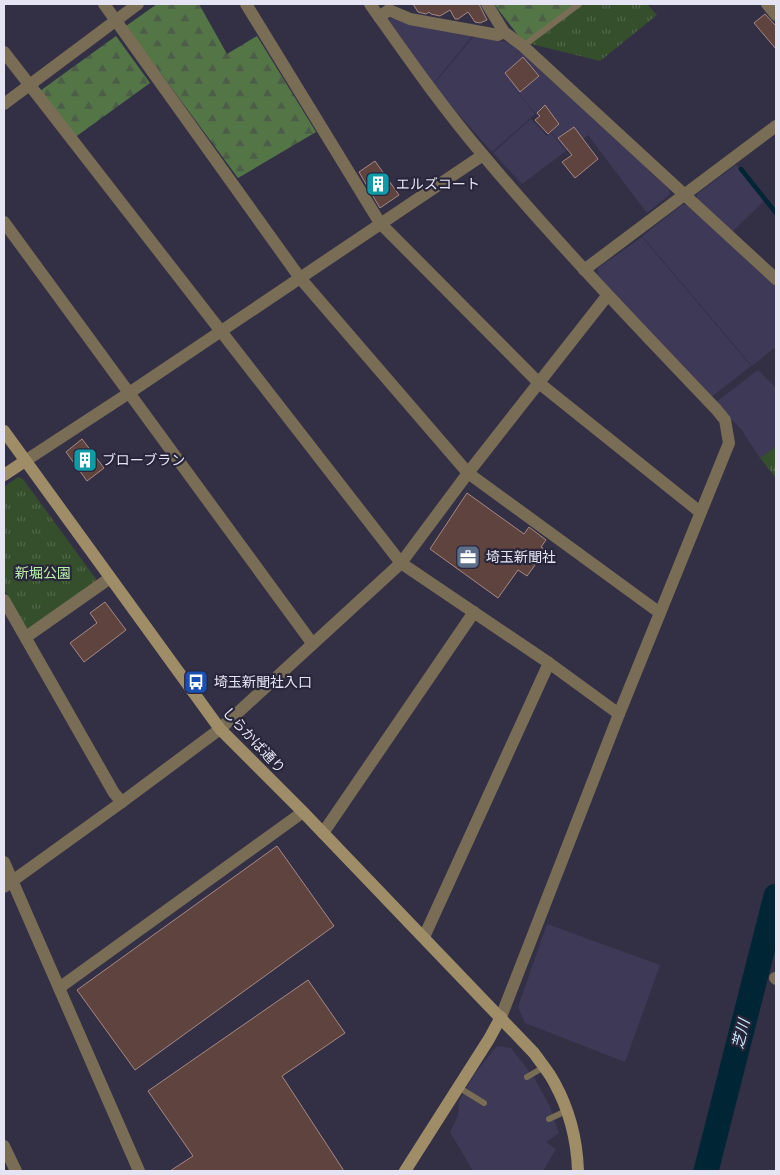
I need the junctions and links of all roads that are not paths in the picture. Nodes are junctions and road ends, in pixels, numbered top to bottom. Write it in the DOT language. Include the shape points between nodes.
graph roads {
  1 [pos="104,4"];
  2 [pos="138,4"];
  3 [pos="246,4"];
  4 [pos="370,4"];
  5 [pos="487,4"];
  6 [pos="580,4"];
  7 [pos="767,4"];
  8 [pos="398,8"];
  9 [pos="776,15"];
  10 [pos="379,16"];
  11 [pos="116,20"];
  12 [pos="504,32"];
  13 [pos="523,46"];
  14 [pos="4,52"];
  15 [pos="28,84"];
  16 [pos="4,104"];
  17 [pos="776,126"];
  18 [pos="483,155"];
  19 [pos="686,195"];
  20 [pos="4,222"];
  21 [pos="380,223"];
  22 [pos="584,270"];
  23 [pos="300,278"];
  24 [pos="776,279"];
  25 [pos="607,296"];
  26 [pos="221,331"];
  27 [pos="539,383"];
  28 [pos="129,393"];
  29 [pos="4,431"];
  30 [pos="25,461"];
  31 [pos="468,473"];
  32 [pos="4,475"];
  33 [pos="700,512"];
  34 [pos="401,563"];
  35 [pos="110,578"];
  36 [pos="4,600"];
  37 [pos="474,612"];
  38 [pos="660,613"];
  39 [pos="26,637"];
  40 [pos="312,643"];
  41 [pos="549,663"];
  42 [pos="619,714"];
  43 [pos="220,729"];
  44 [pos="122,802"];
  45 [pos="303,812"];
  46 [pos="323,833"];
  47 [pos="4,862"];
  48 [pos="8,884"];
  49 [pos="424,937"];
  50 [pos="59,988"];
  51 [pos="500,1017"];
  52 [pos="544,1067"];
  53 [pos="527,1077"];
  54 [pos="458,1087"];
  55 [pos="484,1103"];
  56 [pos="566,1112"];
  57 [pos="549,1119"];
  58 [pos="4,1146"];
  59 [pos="16,1171"];
  60 [pos="139,1171"];
  61 [pos="405,1171"];
  62 [pos="578,1171"];
  1 -- 11 [label="street"];
  2 -- 11 [label="street"];
  3 -- 21 [label="street"];
  4 -- 10 [label="street"];
  5 -- 12 [label="street"];
  6 -- 13 [label="lane"];
  7 -- 9 [label="street"];
  8 -- 10 [label="street"];
  8 -- 12 [label="street" via="410,19 498,35"];
  10 -- 18 [label="street" via="426,84"];
  11 -- 15 [label="street"];
  11 -- 23 [label="street"];
  12 -- 13 [label="street"];
  13 -- 19 [label="street"];
  14 -- 15 [label="street"];
  15 -- 16 [label="street"];
  15 -- 26 [label="street"];
  17 -- 19 [label="street"];
  18 -- 21 [label="street"];
  18 -- 22 [label="street"];
  19 -- 22 [label="street"];
  19 -- 24 [label="street"];
  20 -- 28 [label="street"];
  21 -- 23 [label="street"];
  21 -- 27 [label="street"];
  22 -- 25 [label="street"];
  23 -- 26 [label="street"];
  23 -- 31 [label="street"];
  25 -- 27 [label="street"];
  25 -- 33 [label="street" via="725,420 729,443"];
  26 -- 28 [label="street"];
  26 -- 34 [label="street"];
  27 -- 31 [label="street"];
  27 -- 33 [label="street"];
  28 -- 30 [label="street"];
  28 -- 40 [label="street"];
  29 -- 30 [label="street, しらかば通り"];
  30 -- 32 [label="street"];
  30 -- 35 [label="street, しらかば通り"];
  31 -- 34 [label="street"];
  31 -- 38 [label="street"];
  33 -- 38 [label="street"];
  34 -- 37 [label="street"];
  34 -- 40 [label="street"];
  35 -- 39 [label="street"];
  35 -- 43 [label="street, しらかば通り"];
  36 -- 39 [label="street"];
  37 -- 41 [label="street"];
  37 -- 46 [label="street"];
  38 -- 42 [label="street"];
  39 -- 44 [label="street"];
  40 -- 43 [label="street"];
  41 -- 42 [label="street"];
  41 -- 49 [label="street"];
  42 -- 51 [label="street"];
  43 -- 44 [label="street"];
  43 -- 45 [label="street, しらかば通り"];
  44 -- 48 [label="street"];
  45 -- 46 [label="street, しらかば通り"];
  45 -- 50 [label="street"];
  46 -- 49 [label="street, しらかば通り"];
  47 -- 48 [label="street"];
  48 -- 50 [label="street"];
  49 -- 51 [label="street, しらかば通り"];
  50 -- 60 [label="street"];
  51 -- 52 [label="street, しらかば通り"];
  51 -- 54 [label="street"];
  52 -- 53 [label="lane"];
  52 -- 56 [label="street, しらかば通り" via="555,1082"];
  54 -- 55 [label="lane"];
  54 -- 61 [label="street"];
  56 -- 57 [label="lane"];
  56 -- 62 [label="street, しらかば通り" via="576,1143"];
  58 -- 59 [label="street"];
}
